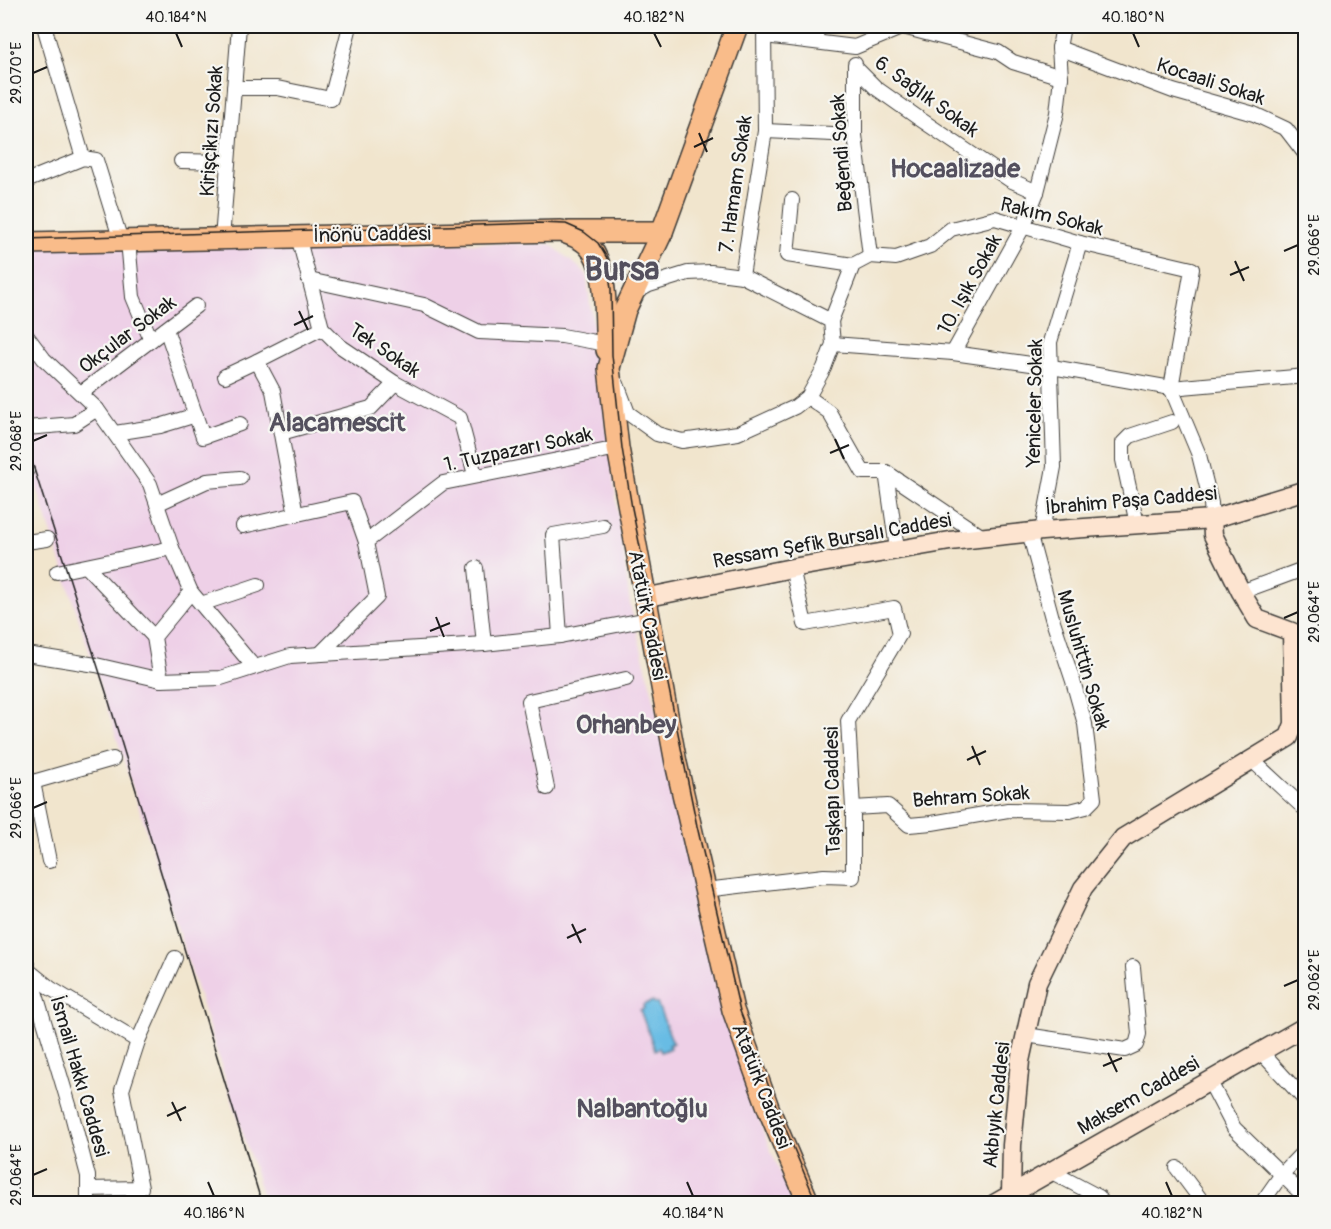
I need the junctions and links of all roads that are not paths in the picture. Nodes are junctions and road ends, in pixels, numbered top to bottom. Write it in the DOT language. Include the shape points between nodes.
graph roads {
  1 [pos="44,26"];
  2 [pos="239,26"];
  3 [pos="350,26"];
  4 [pos="736,26"];
  5 [pos="819,26"];
  6 [pos="1064,26"];
  7 [pos="915,28"];
  8 [pos="765,31"];
  9 [pos="814,41"];
  10 [pos="855,47"];
  11 [pos="1059,48"];
  12 [pos="855,67"];
  13 [pos="1061,77"];
  14 [pos="234,88"];
  15 [pos="765,130"];
  16 [pos="855,135"];
  17 [pos="1305,155"];
  18 [pos="83,158"];
  19 [pos="181,160"];
  20 [pos="228,162"];
  21 [pos="26,181"];
  22 [pos="1037,192"];
  23 [pos="792,200"];
  24 [pos="1023,227"];
  25 [pos="561,231"];
  26 [pos="662,232"];
  27 [pos="298,236"];
  28 [pos="222,239"];
  29 [pos="125,241"];
  30 [pos="26,243"];
  31 [pos="1080,243"];
  32 [pos="870,256"];
  33 [pos="854,265"];
  34 [pos="741,276"];
  35 [pos="309,280"];
  36 [pos="630,296"];
  37 [pos="196,306"];
  38 [pos="831,321"];
  39 [pos="322,328"];
  40 [pos="166,329"];
  41 [pos="26,335"];
  42 [pos="151,340"];
  43 [pos="606,344"];
  44 [pos="833,344"];
  45 [pos="953,353"];
  46 [pos="257,361"];
  47 [pos="1052,367"];
  48 [pos="609,368"];
  49 [pos="225,376"];
  50 [pos="1305,376"];
  51 [pos="395,383"];
  52 [pos="1172,388"];
  53 [pos="81,393"];
  54 [pos="808,397"];
  55 [pos="97,409"];
  56 [pos="196,415"];
  57 [pos="1172,422"];
  58 [pos="240,424"];
  59 [pos="26,428"];
  60 [pos="114,433"];
  61 [pos="280,433"];
  62 [pos="618,448"];
  63 [pos="886,472"];
  64 [pos="475,475"];
  65 [pos="240,478"];
  66 [pos="1305,490"];
  67 [pos="157,504"];
  68 [pos="296,515"];
  69 [pos="1212,519"];
  70 [pos="1137,524"];
  71 [pos="243,526"];
  72 [pos="603,526"];
  73 [pos="1036,531"];
  74 [pos="984,538"];
  75 [pos="47,539"];
  76 [pos="26,542"];
  77 [pos="366,542"];
  78 [pos="172,548"];
  79 [pos="897,549"];
  80 [pos="87,567"];
  81 [pos="476,568"];
  82 [pos="792,568"];
  83 [pos="1305,568"];
  84 [pos="57,572"];
  85 [pos="258,585"];
  86 [pos="191,592"];
  87 [pos="1241,592"];
  88 [pos="644,598"];
  89 [pos="201,604"];
  90 [pos="648,619"];
  91 [pos="1299,632"];
  92 [pos="560,636"];
  93 [pos="154,637"];
  94 [pos="484,644"];
  95 [pos="26,654"];
  96 [pos="320,654"];
  97 [pos="254,667"];
  98 [pos="626,679"];
  99 [pos="161,681"];
  100 [pos="1300,723"];
  101 [pos="113,759"];
  102 [pos="1252,760"];
  103 [pos="29,783"];
  104 [pos="547,788"];
  105 [pos="1094,799"];
  106 [pos="853,808"];
  107 [pos="1305,810"];
  108 [pos="49,861"];
  109 [pos="705,890"];
  110 [pos="175,958"];
  111 [pos="27,966"];
  112 [pos="1133,967"];
  113 [pos="1305,1026"];
  114 [pos="1026,1035"];
  115 [pos="138,1041"];
  116 [pos="1260,1051"];
  117 [pos="1209,1080"];
  118 [pos="1305,1101"];
  119 [pos="1305,1149"];
  120 [pos="1177,1168"];
  121 [pos="1050,1172"];
  122 [pos="1282,1173"];
  123 [pos="88,1189"];
  124 [pos="1305,1198"];
  125 [pos="1012,1199"];
  126 [pos="88,1203"];
  127 [pos="809,1203"];
  128 [pos="994,1203"];
  129 [pos="1103,1203"];
  130 [pos="1204,1203"];
  131 [pos="1261,1203"];
  1 -- 18 [label="street"];
  2 -- 14 [label="street, Kirişçikızı Sokak"];
  3 -- 14 [label="street" via="331,99 277,88"];
  4 -- 26 [label="main road, Atatürk Caddesi"];
  5 -- 9 [label="street"];
  6 -- 11 [label="street, 10. Işık Sokak"];
  7 -- 10 [label="street" via="903,27"];
  7 -- 13 [label="street" via="998,52 1013,62"];
  8 -- 9 [label="street"];
  8 -- 15 [label="street, 7. Hamam Sokak"];
  9 -- 10 [label="street"];
  10 -- 12 [label="street, Beğendi Sokak"];
  11 -- 13 [label="street, 10. Işık Sokak"];
  11 -- 17 [label="street, Kocaali Sokak" via="1173,91 1254,114 1286,129"];
  12 -- 16 [label="street, Beğendi Sokak"];
  12 -- 22 [label="street, 6. Sağlık Sokak" via="876,88 917,117 1010,180"];
  13 -- 22 [label="street, 10. Işık Sokak" via="1057,113"];
  14 -- 20 [label="street, Kirişçikızı Sokak"];
  15 -- 16 [label="street"];
  15 -- 34 [label="street, 7. Hamam Sokak"];
  16 -- 32 [label="street, Beğendi Sokak"];
  18 -- 21 [label="street"];
  18 -- 29 [label="street" via="96,159"];
  19 -- 20 [label="street"];
  20 -- 28 [label="street, Kirişçikızı Sokak"];
  22 -- 24 [label="street, 10. Işık Sokak"];
  23 -- 33 [label="street" via="787,255"];
  24 -- 31 [label="street, Rakım Sokak"];
  24 -- 32 [label="street, Rakım Sokak" via="995,218 951,229 930,246 896,258"];
  24 -- 45 [label="street, 10. Işık Sokak"];
  25 -- 26 [label="main road"];
  25 -- 27 [label="main road, İnönü Caddesi"];
  25 -- 43 [label="main road, İnönü Caddesi" via="586,243 598,262"];
  26 -- 36 [label="main road, Atatürk Caddesi"];
  27 -- 28 [label="main road, İnönü Caddesi"];
  27 -- 35 [label="street, Tek Sokak"];
  28 -- 29 [label="main road, İnönü Caddesi"];
  29 -- 30 [label="main road, İnönü Caddesi"];
  29 -- 42 [label="street" via="133,297"];
  31 -- 47 [label="street, Yeniceler Sokak" via="1050,342"];
  31 -- 52 [label="street, Rakım Sokak" via="1192,269"];
  32 -- 33 [label="street"];
  33 -- 38 [label="street"];
  34 -- 36 [label="street" via="688,273 649,285"];
  34 -- 38 [label="street"];
  35 -- 39 [label="street, Tek Sokak"];
  35 -- 43 [label="street" via="424,305 479,332 562,336"];
  36 -- 48 [label="main road, Atatürk Caddesi"];
  37 -- 40 [label="street, Okçular Sokak"];
  38 -- 44 [label="street"];
  39 -- 46 [label="street"];
  39 -- 51 [label="street, Tek Sokak" via="340,346"];
  40 -- 42 [label="street, Okçular Sokak"];
  40 -- 56 [label="street"];
  41 -- 53 [label="street" via="44,359"];
  42 -- 53 [label="street, Okçular Sokak"];
  43 -- 48 [label="main road, İnönü Caddesi"];
  44 -- 45 [label="street"];
  44 -- 54 [label="street"];
  45 -- 47 [label="street"];
  46 -- 49 [label="street"];
  46 -- 61 [label="street" via="273,391"];
  47 -- 52 [label="street"];
  47 -- 73 [label="street, Yeniceler Sokak" via="1054,467"];
  48 -- 54 [label="street" via="628,412 657,434 682,441 738,433"];
  48 -- 62 [label="main road, Atatürk Caddesi"];
  50 -- 52 [label="street"];
  51 -- 61 [label="street" via="371,408"];
  51 -- 64 [label="street, Tek Sokak" via="460,418"];
  52 -- 69 [label="street" via="1199,455"];
  53 -- 55 [label="street"];
  54 -- 63 [label="street" via="830,412 863,472"];
  55 -- 59 [label="street" via="74,424"];
  55 -- 60 [label="street"];
  56 -- 58 [label="street" via="203,437"];
  56 -- 60 [label="street" via="160,426"];
  57 -- 70 [label="street" via="1130,436 1123,443"];
  60 -- 67 [label="street" via="150,484"];
  61 -- 68 [label="street"];
  62 -- 64 [label="street, 1. Tuzpazarı Sokak"];
  62 -- 88 [label="main road, Atatürk Caddesi"];
  63 -- 74 [label="street"];
  63 -- 79 [label="street"];
  64 -- 77 [label="street, 1. Tuzpazarı Sokak" via="443,483"];
  65 -- 67 [label="street" via="207,481"];
  66 -- 69 [label="street, İbrahim Paşa Caddesi"];
  67 -- 78 [label="street"];
  68 -- 71 [label="street"];
  68 -- 77 [label="street" via="352,502"];
  69 -- 70 [label="street, İbrahim Paşa Caddesi"];
  69 -- 87 [label="street" via="1213,535"];
  70 -- 73 [label="street, İbrahim Paşa Caddesi"];
  72 -- 92 [label="street" via="553,535"];
  73 -- 74 [label="street, Ressam Şefik Bursalı Caddesi"];
  73 -- 105 [label="street, Musluhittin Sokak" via="1052,618 1085,724"];
  74 -- 79 [label="street, Ressam Şefik Bursalı Caddesi"];
  75 -- 76 [label="street"];
  77 -- 96 [label="street" via="377,597"];
  78 -- 80 [label="street"];
  78 -- 86 [label="street"];
  79 -- 82 [label="street, Ressam Şefik Bursalı Caddesi"];
  80 -- 84 [label="street"];
  80 -- 93 [label="street"];
  81 -- 94 [label="street"];
  82 -- 88 [label="street, Ressam Şefik Bursalı Caddesi"];
  82 -- 106 [label="street, Taşkapı Caddesi" via="805,624 894,608 900,634 848,721"];
  83 -- 87 [label="street"];
  85 -- 89 [label="street"];
  86 -- 89 [label="street"];
  86 -- 93 [label="street"];
  87 -- 91 [label="street" via="1257,619"];
  88 -- 90 [label="main road, Atatürk Caddesi"];
  89 -- 97 [label="street"];
  90 -- 92 [label="street"];
  90 -- 109 [label="main road, Atatürk Caddesi"];
  91 -- 100 [label="street"];
  92 -- 94 [label="street"];
  93 -- 99 [label="street"];
  94 -- 96 [label="street"];
  95 -- 99 [label="street" via="84,662"];
  96 -- 97 [label="street" via="290,656"];
  97 -- 99 [label="street" via="221,678"];
  98 -- 104 [label="street" via="529,701"];
  100 -- 102 [label="street, Akbıyık Caddesi" via="1289,737"];
  101 -- 103 [label="street"];
  102 -- 107 [label="street"];
  102 -- 114 [label="street, Akbıyık Caddesi" via="1123,838 1083,888 1037,983"];
  103 -- 108 [label="street"];
  105 -- 106 [label="street, Behram Sokak" via="1086,807 1070,811 1008,810 909,825 888,806"];
  106 -- 109 [label="street, Taşkapı Caddesi" via="853,877 824,876"];
  109 -- 127 [label="main road, Atatürk Caddesi" via="733,1010 769,1110"];
  110 -- 115 [label="street"];
  111 -- 115 [label="street" via="50,988"];
  111 -- 123 [label="street, İsmail Hakkı Caddesi" via="72,1115"];
  112 -- 114 [label="street" via="1136,1045 1125,1050"];
  113 -- 116 [label="street, Maksem Caddesi"];
  114 -- 125 [label="street, Akbıyık Caddesi" via="1012,1144"];
  115 -- 123 [label="street" via="122,1090 141,1188"];
  116 -- 117 [label="street, Maksem Caddesi"];
  116 -- 118 [label="street"];
  117 -- 121 [label="street, Maksem Caddesi"];
  117 -- 122 [label="street" via="1234,1128"];
  119 -- 122 [label="street"];
  120 -- 130 [label="street"];
  121 -- 125 [label="street, Maksem Caddesi"];
  121 -- 129 [label="street" via="1099,1197"];
  122 -- 124 [label="street"];
  122 -- 131 [label="street"];
  123 -- 126 [label="street, İsmail Hakkı Caddesi"];
  125 -- 128 [label="street, Maksem Caddesi"];
}
